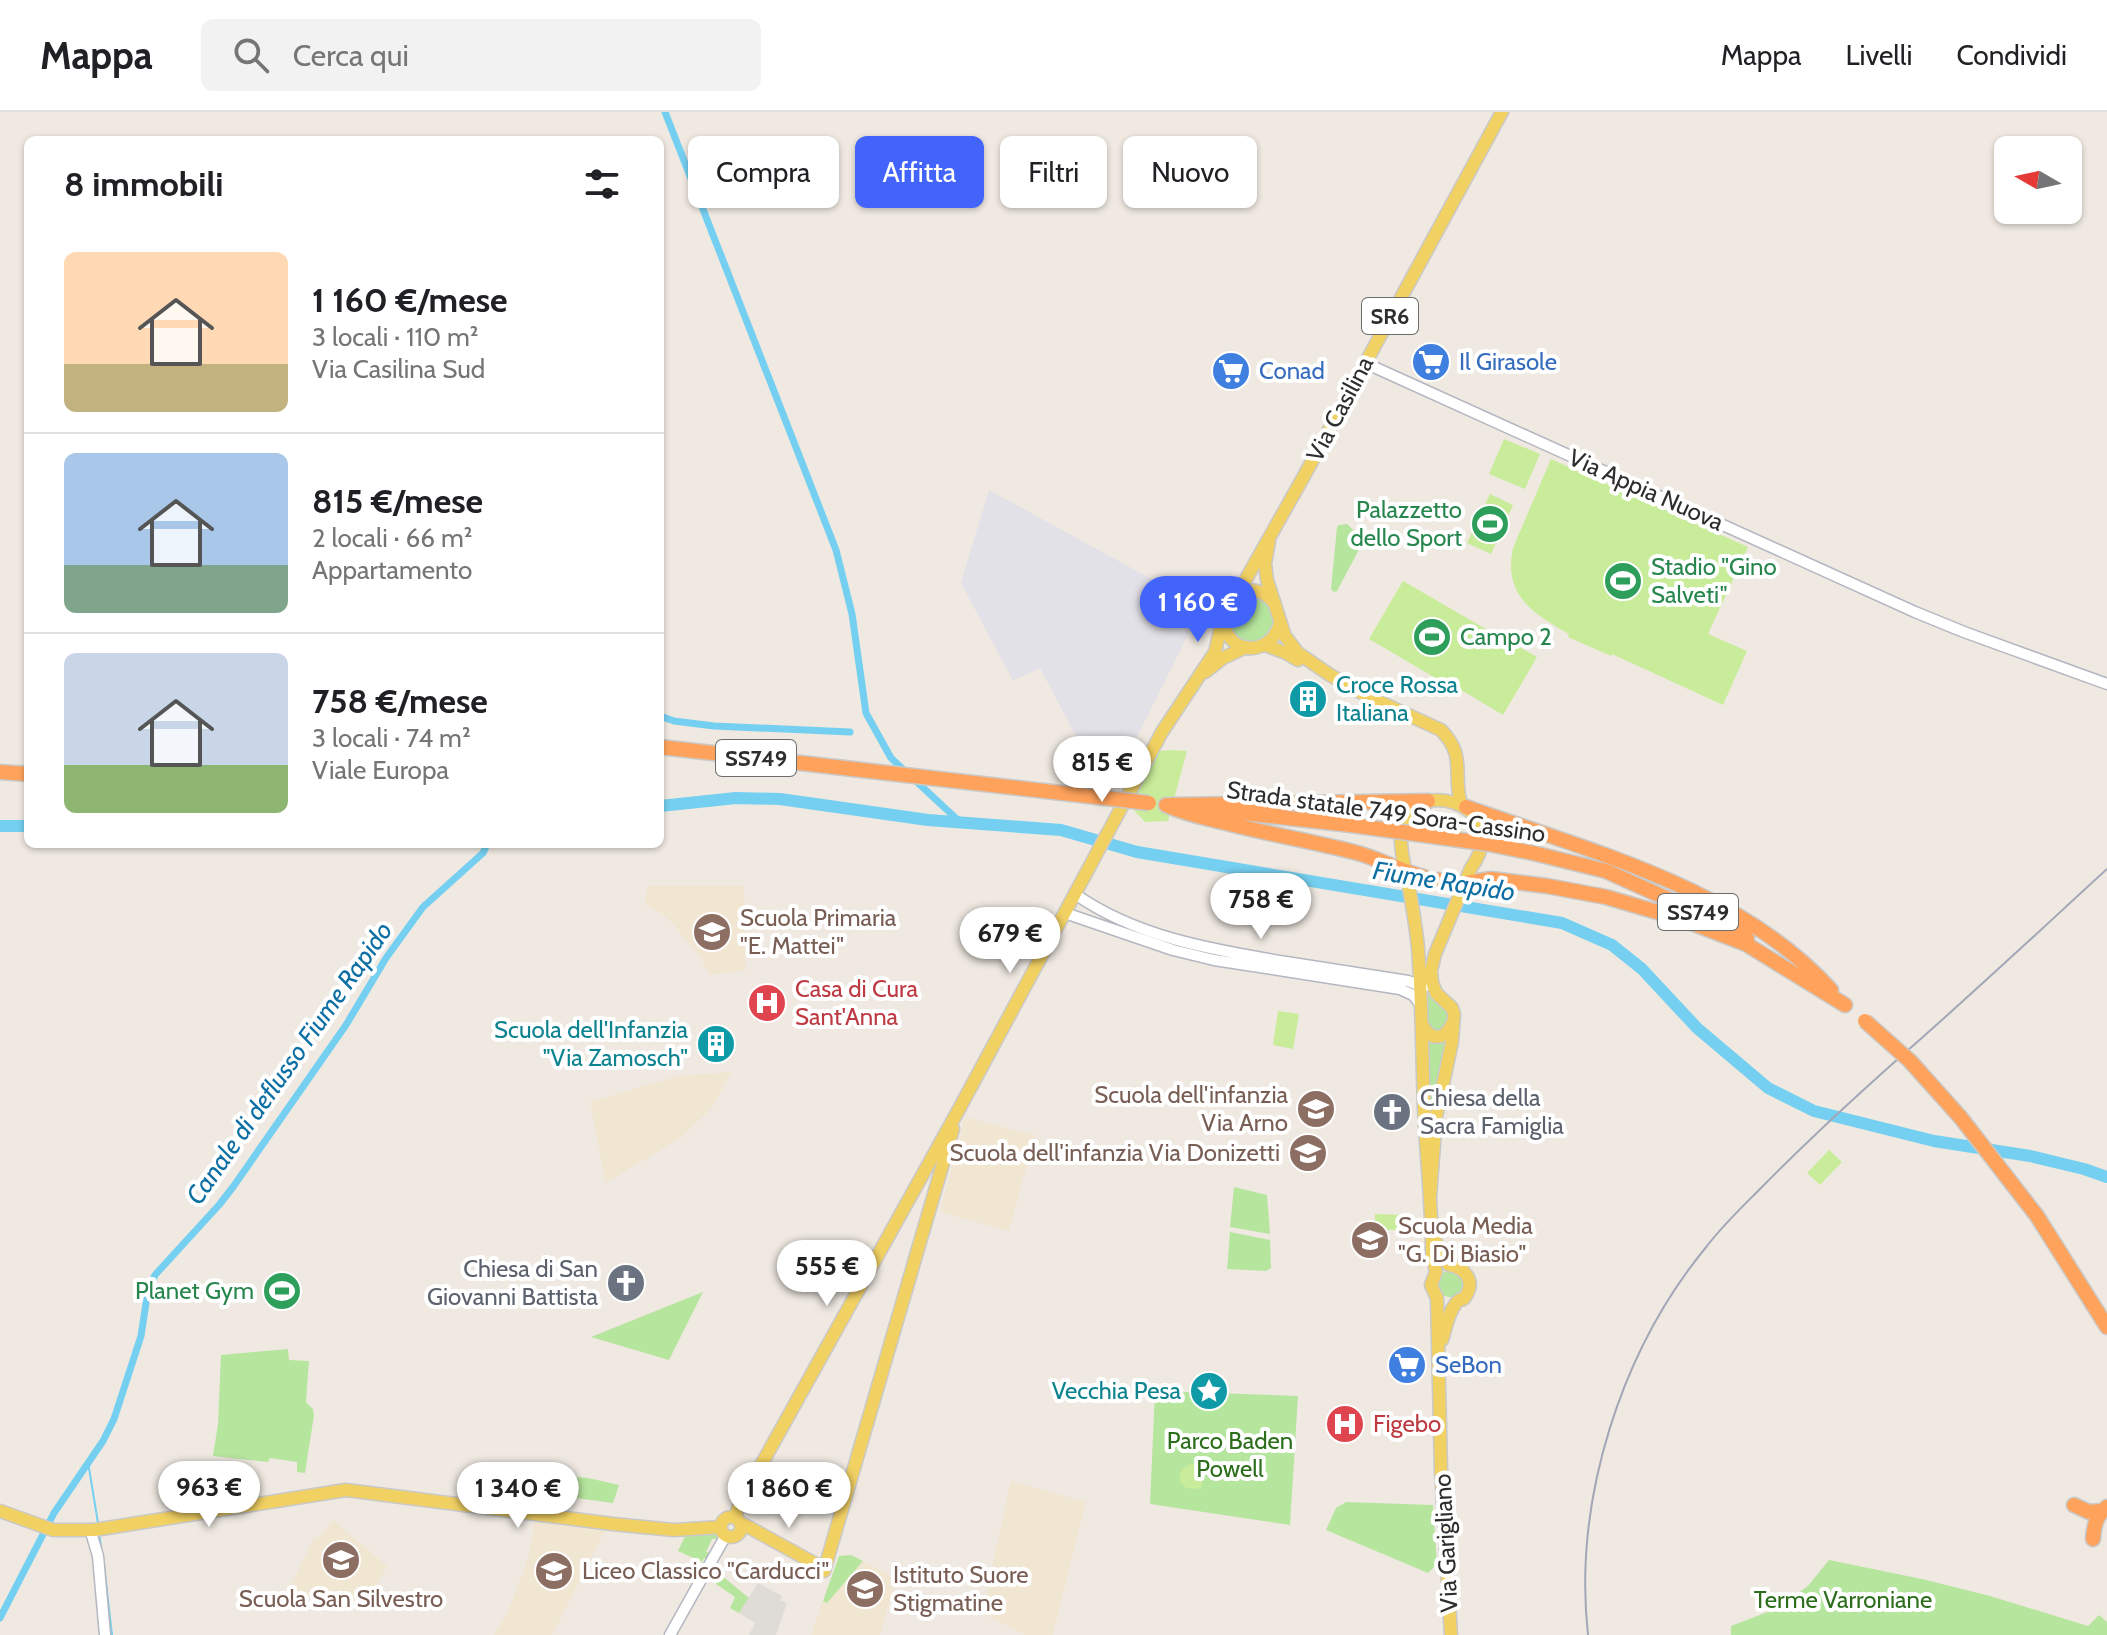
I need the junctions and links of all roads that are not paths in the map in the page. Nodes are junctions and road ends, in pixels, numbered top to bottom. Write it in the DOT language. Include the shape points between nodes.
graph roads {
  1 [pos="1502,112"];
  2 [pos="1365,363"];
  3 [pos="1270,538"];
  4 [pos="1237,595"];
  5 [pos="1277,606"];
  6 [pos="1223,618"];
  7 [pos="1280,623"];
  8 [pos="1265,645"];
  9 [pos="1246,647"];
  10 [pos="1296,655"];
  11 [pos="1196,679"];
  12 [pos="2107,684"];
  13 [pos="664,747"];
  14 [pos="0,772"];
  15 [pos="24,774"];
  16 [pos="1431,800"];
  17 [pos="1166,805"];
  18 [pos="1463,805"];
  19 [pos="1401,846"];
  20 [pos="1471,868"];
  21 [pos="1406,875"];
  22 [pos="1431,879"];
  23 [pos="1463,887"];
  24 [pos="1075,894"];
  25 [pos="1065,913"];
  26 [pos="1419,979"];
  27 [pos="1406,981"];
  28 [pos="1436,993"];
  29 [pos="1421,1005"];
  30 [pos="1845,1005"];
  31 [pos="1422,1024"];
  32 [pos="1452,1024"];
  33 [pos="940,1151"];
  34 [pos="1430,1197"];
  35 [pos="1432,1229"];
  36 [pos="1449,1265"];
  37 [pos="1436,1272"];
  38 [pos="1437,1298"];
  39 [pos="1457,1302"];
  40 [pos="2107,1327"];
  41 [pos="1438,1354"];
  42 [pos="2074,1505"];
  43 [pos="2104,1509"];
  44 [pos="0,1511"];
  45 [pos="733,1527"];
  46 [pos="95,1529"];
  47 [pos="2093,1539"];
  48 [pos="105,1635"];
  49 [pos="670,1635"];
  50 [pos="1451,1635"];
  1 -- 2 [label="main road, Via Casilina / SR6"];
  2 -- 3 [label="main road, Via Casilina / SR6"];
  2 -- 12 [label="street, Via Appia Nuova" via="1915,612"];
  3 -- 4 [label="main road, Via Casilina / SR6"];
  3 -- 5 [label="main road, Via Casilina / SR6" via="1265,564"];
  4 -- 5 [label="main road" via="1264,593"];
  4 -- 6 [label="main road, Via Casilina / SR6"];
  5 -- 7 [label="main road, Via Casilina / SR6"];
  6 -- 9 [label="main road" via="1232,640"];
  6 -- 11 [label="main road, Via Casilina" via="1215,652"];
  7 -- 8 [label="main road"];
  7 -- 10 [label="main road, Via Casilina"];
  8 -- 9 [label="main road"];
  8 -- 10 [label="main road"];
  9 -- 11 [label="main road"];
  10 -- 16 [label="main road" via="1327,680 1445,742 1453,766 1451,779"];
  10 -- 18 [label="main road" via="1441,730 1456,752 1457,792"];
  11 -- 24 [label="main road, Via Casilina"];
  13 -- 17 [label="highway, Strada statale 749 Sora-Cassino / SS749, bridge"];
  14 -- 15 [label="highway"];
  16 -- 17 [label="highway"];
  16 -- 18 [label="main road"];
  16 -- 19 [label="main road" via="1410,814"];
  17 -- 21 [label="highway" via="1354,852"];
  17 -- 30 [label="highway, Strada statale 749 Sora-Cassino / SS749, bridge" via="1489,844 1606,871 1732,928"];
  18 -- 20 [label="main road" via="1474,815 1482,836"];
  18 -- 30 [label="highway" via="1633,866 1724,908 1793,954"];
  19 -- 21 [label="main road, Via Garigliano"];
  19 -- 22 [label="main road" via="1411,868"];
  20 -- 22 [label="main road" via="1450,879"];
  20 -- 23 [label="main road"];
  21 -- 22 [label="highway"];
  21 -- 26 [label="main road, Via Garigliano"];
  22 -- 23 [label="highway"];
  23 -- 28 [label="main road" via="1435,954 1431,971"];
  23 -- 30 [label="highway" via="1491,879 1547,886 1681,919 1746,944"];
  24 -- 25 [label="main road, Via Casilina"];
  24 -- 27 [label="street" via="1126,923 1216,950"];
  25 -- 29 [label="street" via="1214,960 1400,989"];
  25 -- 33 [label="main road, Via Casilina"];
  26 -- 27 [label="main road"];
  26 -- 28 [label="street"];
  26 -- 29 [label="main road, Via Garigliano"];
  28 -- 32 [label="main road" via="1452,1008"];
  29 -- 31 [label="main road, Via Garigliano"];
  30 -- 40 [label="highway, Strada statale 749 Sora-Cassino / SS749, bridge" via="1910,1061 1961,1118 2037,1216"];
  31 -- 32 [label="main road" via="1441,1037"];
  31 -- 34 [label="main road, Via Garigliano"];
  32 -- 34 [label="main road, Via Garigliano" via="1436,1117"];
  33 -- 45 [label="main road" via="740,1503"];
  33 -- 45 [label="main road" via="824,1571 817,1573"];
  34 -- 35 [label="main road, Via Garigliano"];
  35 -- 36 [label="main road, Via Garigliano"];
  35 -- 37 [label="main road, Via Garigliano"];
  36 -- 37 [label="main road"];
  36 -- 39 [label="main road, Via Garigliano" via="1461,1269 1469,1282"];
  37 -- 38 [label="main road, Via Garigliano" via="1431,1285"];
  38 -- 39 [label="main road"];
  38 -- 41 [label="main road, Via Garigliano"];
  39 -- 41 [label="main road, Via Garigliano"];
  41 -- 50 [label="main road, Via Garigliano"];
  42 -- 43 [label="highway" via="2089,1512"];
  43 -- 47 [label="highway"];
  44 -- 46 [label="main road" via="53,1530"];
  45 -- 46 [label="main road" via="674,1530 346,1490"];
  45 -- 49 [label="street"];
  46 -- 48 [label="street"];
}
